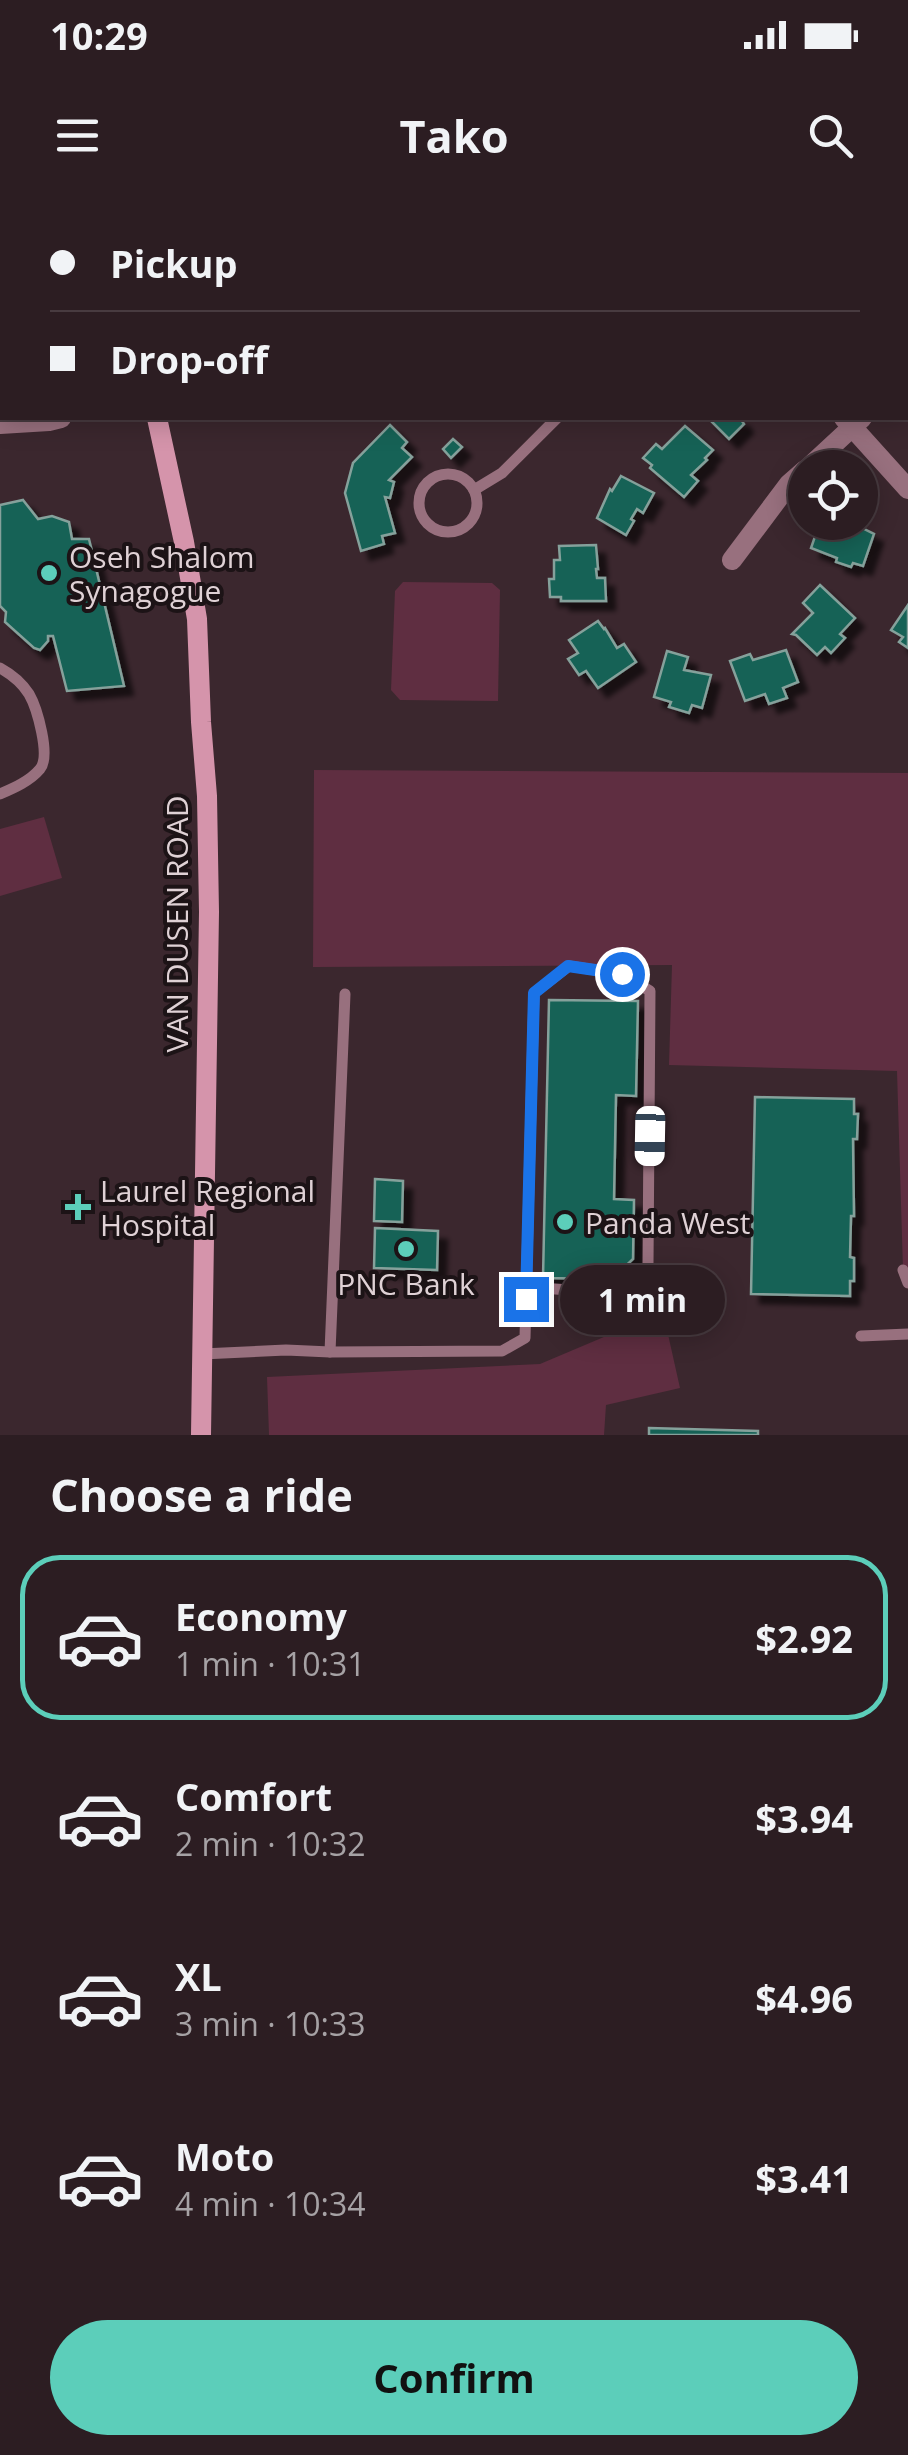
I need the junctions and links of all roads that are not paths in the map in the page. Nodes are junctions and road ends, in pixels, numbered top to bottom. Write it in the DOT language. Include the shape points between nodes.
graph roads {
  1 [pos="52,420"];
  2 [pos="156,420"];
  3 [pos="555,420"];
  4 [pos="853,421"];
  5 [pos="0,424"];
  6 [pos="825,450"];
  7 [pos="788,485"];
  8 [pos="908,488"];
  9 [pos="474,490"];
  10 [pos="732,560"];
  11 [pos="0,668"];
  12 [pos="0,794"];
  13 [pos="344,994"];
  14 [pos="526,1288"];
  15 [pos="908,1334"];
  16 [pos="862,1336"];
  17 [pos="330,1352"];
  18 [pos="202,1354"];
  19 [pos="201,1435"];
  1 -- 5 [label="street"];
  2 -- 18 [label="main road, VAN DUSEN ROAD" via="197,619 207,796"];
  3 -- 9 [label="lane" via="502,474"];
  4 -- 6 [label="street"];
  4 -- 8 [label="street"];
  7 -- 10 [label="street"];
  9 -- 9 [label="lane" via="460,477 432,479 420,494 425,521 440,531 459,530 473,518"];
  11 -- 12 [label="lane" via="28,692 45,759"];
  13 -- 17 [label="lane"];
  14 -- 14 [label="lane" via="534,993 568,966 622,974 650,991 648,1265 628,1294"];
  14 -- 17 [label="lane" via="524,1338 502,1351"];
  15 -- 16 [label="lane"];
  17 -- 18 [label="lane"];
  18 -- 19 [label="main road, VAN DUSEN ROAD"];
}
